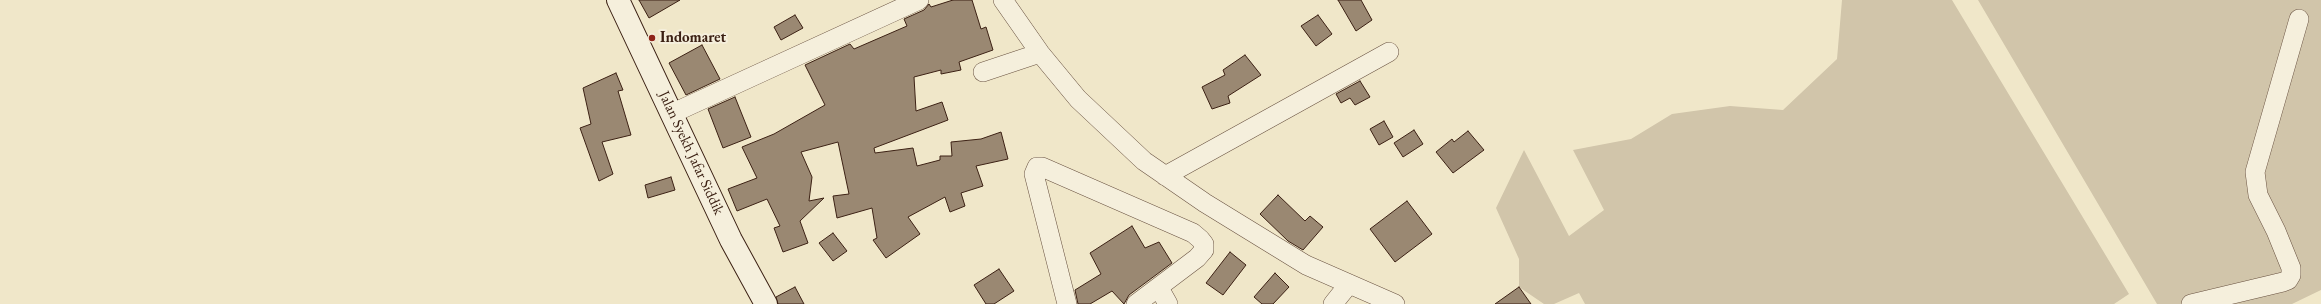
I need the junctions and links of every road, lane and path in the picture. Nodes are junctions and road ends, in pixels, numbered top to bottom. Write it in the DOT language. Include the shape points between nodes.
graph roads {
  1 [pos="618,0"];
  2 [pos="919,0"];
  3 [pos="1003,0"];
  4 [pos="2299,19"];
  5 [pos="1389,52"];
  6 [pos="1040,53"];
  7 [pos="983,72"];
  8 [pos="673,113"];
  9 [pos="1165,176"];
  10 [pos="1349,284"];
  11 [pos="1163,296"];
  12 [pos="766,304"];
  13 [pos="1066,304"];
  14 [pos="1136,304"];
  15 [pos="1333,304"];
  16 [pos="1395,304"];
  17 [pos="2191,304"];
  1 -- 8 [label="main road, Jalan Syekh Jafar Siddik"];
  2 -- 8 [label="street"];
  3 -- 6 [label="street"];
  4 -- 17 [label="street" via="2255,172 2258,195 2276,231 2291,268 2291,275 2283,282"];
  5 -- 9 [label="street"];
  6 -- 7 [label="street"];
  6 -- 9 [label="street" via="1078,99 1144,161"];
  8 -- 12 [label="main road, Jalan Syekh Jafar Siddik" via="731,240"];
  9 -- 10 [label="street" via="1306,264"];
  10 -- 15 [label="street"];
  10 -- 16 [label="street"];
  11 -- 13 [label="street" via="1204,250 1200,239 1193,233 1042,166 1037,167 1034,174"];
  11 -- 14 [label="street"];
}
